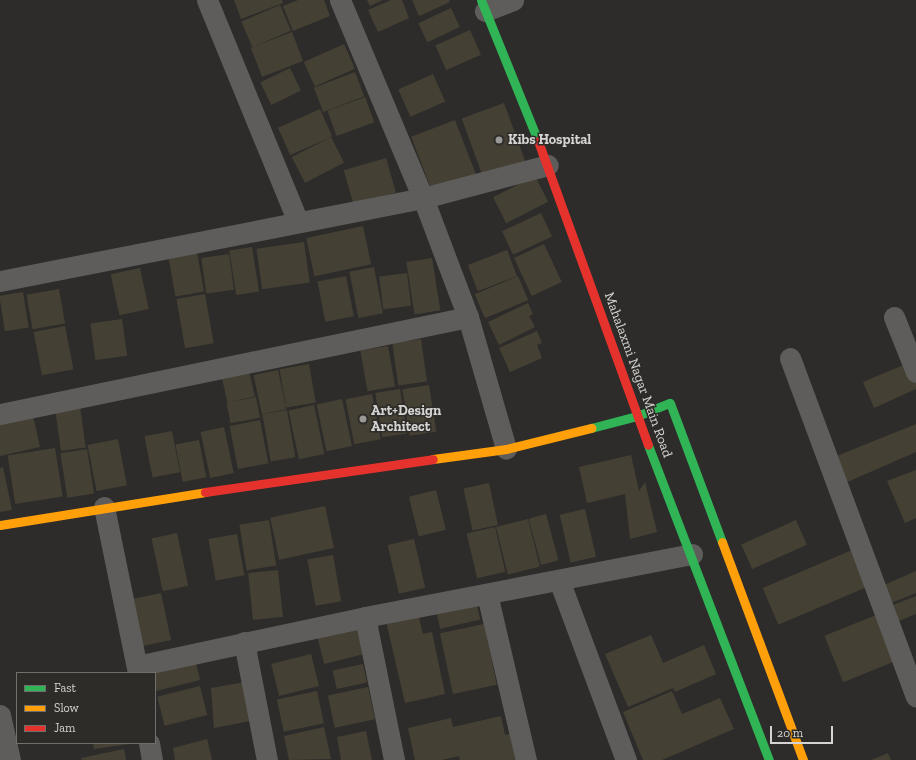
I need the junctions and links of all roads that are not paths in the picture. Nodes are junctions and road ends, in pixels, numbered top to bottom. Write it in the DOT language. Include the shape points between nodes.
graph roads {
  1 [pos="207,0"];
  2 [pos="340,0"];
  3 [pos="513,0"];
  4 [pos="483,6"];
  5 [pos="548,165"];
  6 [pos="423,198"];
  7 [pos="298,222"];
  8 [pos="0,281"];
  9 [pos="468,317"];
  10 [pos="894,317"];
  11 [pos="790,358"];
  12 [pos="916,372"];
  13 [pos="0,414"];
  14 [pos="637,416"];
  15 [pos="506,449"];
  16 [pos="104,507"];
  17 [pos="0,525"];
  18 [pos="692,554"];
  19 [pos="559,580"];
  20 [pos="488,594"];
  21 [pos="365,616"];
  22 [pos="244,642"];
  23 [pos="137,669"];
  24 [pos="916,696"];
  25 [pos="0,715"];
  26 [pos="149,744"];
  27 [pos="10,760"];
  28 [pos="152,760"];
  29 [pos="267,760"];
  30 [pos="394,760"];
  31 [pos="526,760"];
  32 [pos="626,760"];
  33 [pos="769,760"];
  34 [pos="802,760"];
  1 -- 7 [label="street"];
  2 -- 6 [label="street"];
  3 -- 4 [label="street"];
  4 -- 5 [label="street, Mahalaxmi Nagar Main Road"];
  5 -- 6 [label="street"];
  5 -- 14 [label="street, Mahalaxmi Nagar Main Road"];
  6 -- 7 [label="street"];
  6 -- 9 [label="street"];
  7 -- 8 [label="street"];
  9 -- 13 [label="street"];
  9 -- 15 [label="street"];
  10 -- 12 [label="street"];
  11 -- 24 [label="street"];
  14 -- 15 [label="street"];
  14 -- 18 [label="street, Mahalaxmi Nagar Main Road"];
  14 -- 34 [label="street" via="670,403"];
  15 -- 16 [label="street"];
  16 -- 17 [label="street"];
  16 -- 23 [label="street"];
  18 -- 19 [label="street"];
  18 -- 33 [label="street, Mahalaxmi Nagar Main Road"];
  19 -- 20 [label="street"];
  19 -- 32 [label="street"];
  20 -- 21 [label="street"];
  20 -- 31 [label="street"];
  21 -- 22 [label="street"];
  21 -- 30 [label="street"];
  22 -- 23 [label="street"];
  22 -- 29 [label="street"];
  25 -- 27 [label="street"];
  26 -- 28 [label="street"];
}
